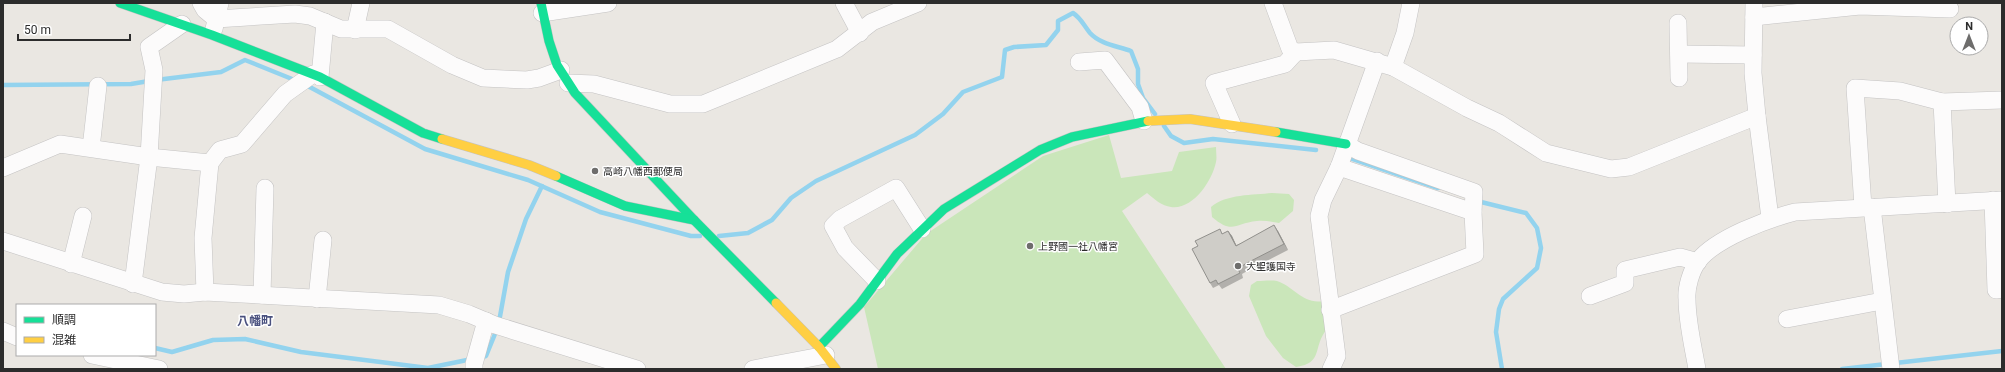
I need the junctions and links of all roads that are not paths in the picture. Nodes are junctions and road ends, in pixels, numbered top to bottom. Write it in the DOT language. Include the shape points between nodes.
graph roads {
  1 [pos="120,3"];
  2 [pos="201,3"];
  3 [pos="220,3"];
  4 [pos="361,3"];
  5 [pos="608,3"];
  6 [pos="844,3"];
  7 [pos="918,3"];
  8 [pos="1273,3"];
  9 [pos="1411,3"];
  10 [pos="289,8"];
  11 [pos="541,8"];
  12 [pos="1950,8"];
  13 [pos="1754,10"];
  14 [pos="325,22"];
  15 [pos="1678,23"];
  16 [pos="182,24"];
  17 [pos="214,27"];
  18 [pos="355,30"];
  19 [pos="860,33"];
  20 [pos="1296,52"];
  21 [pos="1679,54"];
  22 [pos="1753,55"];
  23 [pos="1377,61"];
  24 [pos="1079,62"];
  25 [pos="1393,67"];
  26 [pos="317,76"];
  27 [pos="565,77"];
  28 [pos="1679,78"];
  29 [pos="98,86"];
  30 [pos="2002,100"];
  31 [pos="1942,102"];
  32 [pos="1757,116"];
  33 [pos="1144,121"];
  34 [pos="1232,124"];
  35 [pos="1346,144"];
  36 [pos="91,148"];
  37 [pos="149,157"];
  38 [pos="210,163"];
  39 [pos="1339,167"];
  40 [pos="3,168"];
  41 [pos="265,188"];
  42 [pos="1997,200"];
  43 [pos="1947,204"];
  44 [pos="1867,207"];
  45 [pos="1473,212"];
  46 [pos="83,216"];
  47 [pos="1770,218"];
  48 [pos="694,220"];
  49 [pos="922,229"];
  50 [pos="323,240"];
  51 [pos="3,241"];
  52 [pos="1698,262"];
  53 [pos="71,264"];
  54 [pos="877,281"];
  55 [pos="134,284"];
  56 [pos="2002,289"];
  57 [pos="205,292"];
  58 [pos="262,295"];
  59 [pos="1590,296"];
  60 [pos="317,299"];
  61 [pos="1882,301"];
  62 [pos="1330,310"];
  63 [pos="1787,319"];
  64 [pos="486,321"];
  65 [pos="3,331"];
  66 [pos="16,336"];
  67 [pos="97,356"];
  68 [pos="829,361"];
  69 [pos="159,369"];
  70 [pos="474,369"];
  71 [pos="637,369"];
  72 [pos="753,369"];
  73 [pos="1331,369"];
  74 [pos="1696,369"];
  75 [pos="1891,369"];
  1 -- 16 [label="street"];
  2 -- 17 [label="street"];
  3 -- 17 [label="street"];
  4 -- 18 [label="street"];
  5 -- 11 [label="street"];
  6 -- 19 [label="street"];
  7 -- 19 [label="street" via="872,22"];
  8 -- 20 [label="street" via="1290,49"];
  9 -- 25 [label="street" via="1405,33"];
  10 -- 14 [label="street"];
  10 -- 17 [label="street"];
  11 -- 27 [label="street" via="548,41"];
  12 -- 13 [label="street" via="1860,6"];
  13 -- 22 [label="street"];
  14 -- 18 [label="street" via="341,29"];
  14 -- 26 [label="street"];
  15 -- 21 [label="street"];
  16 -- 17 [label="street"];
  16 -- 37 [label="street" via="149,47 154,70"];
  17 -- 26 [label="street"];
  18 -- 27 [label="street" via="388,29 452,66 483,78 527,80"];
  19 -- 27 [label="street" via="837,49 703,104 670,104"];
  20 -- 23 [label="street" via="1334,50"];
  20 -- 34 [label="street" via="1285,64 1214,83"];
  21 -- 22 [label="street"];
  21 -- 28 [label="street"];
  22 -- 32 [label="street"];
  23 -- 25 [label="street"];
  23 -- 35 [label="street"];
  24 -- 33 [label="street" via="1105,60 1140,107"];
  25 -- 32 [label="street" via="1499,123 1546,153 1611,169 1629,167"];
  26 -- 38 [label="street" via="285,94 242,144 220,150"];
  26 -- 48 [label="street" via="423,133 529,165 625,206"];
  27 -- 48 [label="street" via="575,93"];
  29 -- 36 [label="street"];
  30 -- 31 [label="street"];
  31 -- 43 [label="street"];
  31 -- 44 [label="street" via="1900,91 1855,88"];
  32 -- 47 [label="street"];
  33 -- 34 [label="street" via="1190,119"];
  33 -- 49 [label="street" via="1072,137 1040,150 944,209"];
  34 -- 35 [label="street"];
  35 -- 39 [label="street"];
  35 -- 45 [label="street" via="1358,151 1474,192"];
  36 -- 37 [label="street"];
  36 -- 40 [label="street" via="60,144"];
  37 -- 38 [label="street"];
  37 -- 55 [label="street"];
  38 -- 57 [label="street" via="204,238"];
  39 -- 45 [label="street"];
  39 -- 62 [label="street" via="1323,200 1319,216"];
  41 -- 58 [label="street"];
  42 -- 43 [label="street"];
  42 -- 56 [label="street" via="1996,290"];
  43 -- 44 [label="street"];
  44 -- 47 [label="street" via="1795,212"];
  44 -- 61 [label="street"];
  45 -- 62 [label="street" via="1475,254"];
  46 -- 53 [label="street"];
  47 -- 52 [label="street" via="1732,237 1708,252"];
  48 -- 68 [label="street"];
  49 -- 54 [label="street" via="897,254"];
  49 -- 54 [label="street" via="896,188 840,219 833,226 845,248"];
  50 -- 60 [label="street"];
  51 -- 53 [label="street"];
  52 -- 59 [label="street" via="1680,257 1625,270 1625,283"];
  52 -- 74 [label="street" via="1688,285 1687,299"];
  53 -- 55 [label="street"];
  54 -- 68 [label="street" via="860,304"];
  55 -- 57 [label="street" via="162,292"];
  57 -- 58 [label="street"];
  58 -- 60 [label="street"];
  60 -- 64 [label="street" via="439,305"];
  61 -- 63 [label="street"];
  61 -- 75 [label="street"];
  62 -- 73 [label="street" via="1337,356"];
  64 -- 70 [label="street"];
  64 -- 71 [label="street"];
  65 -- 66 [label="street"];
  67 -- 69 [label="street"];
  68 -- 72 [label="street"];
}
